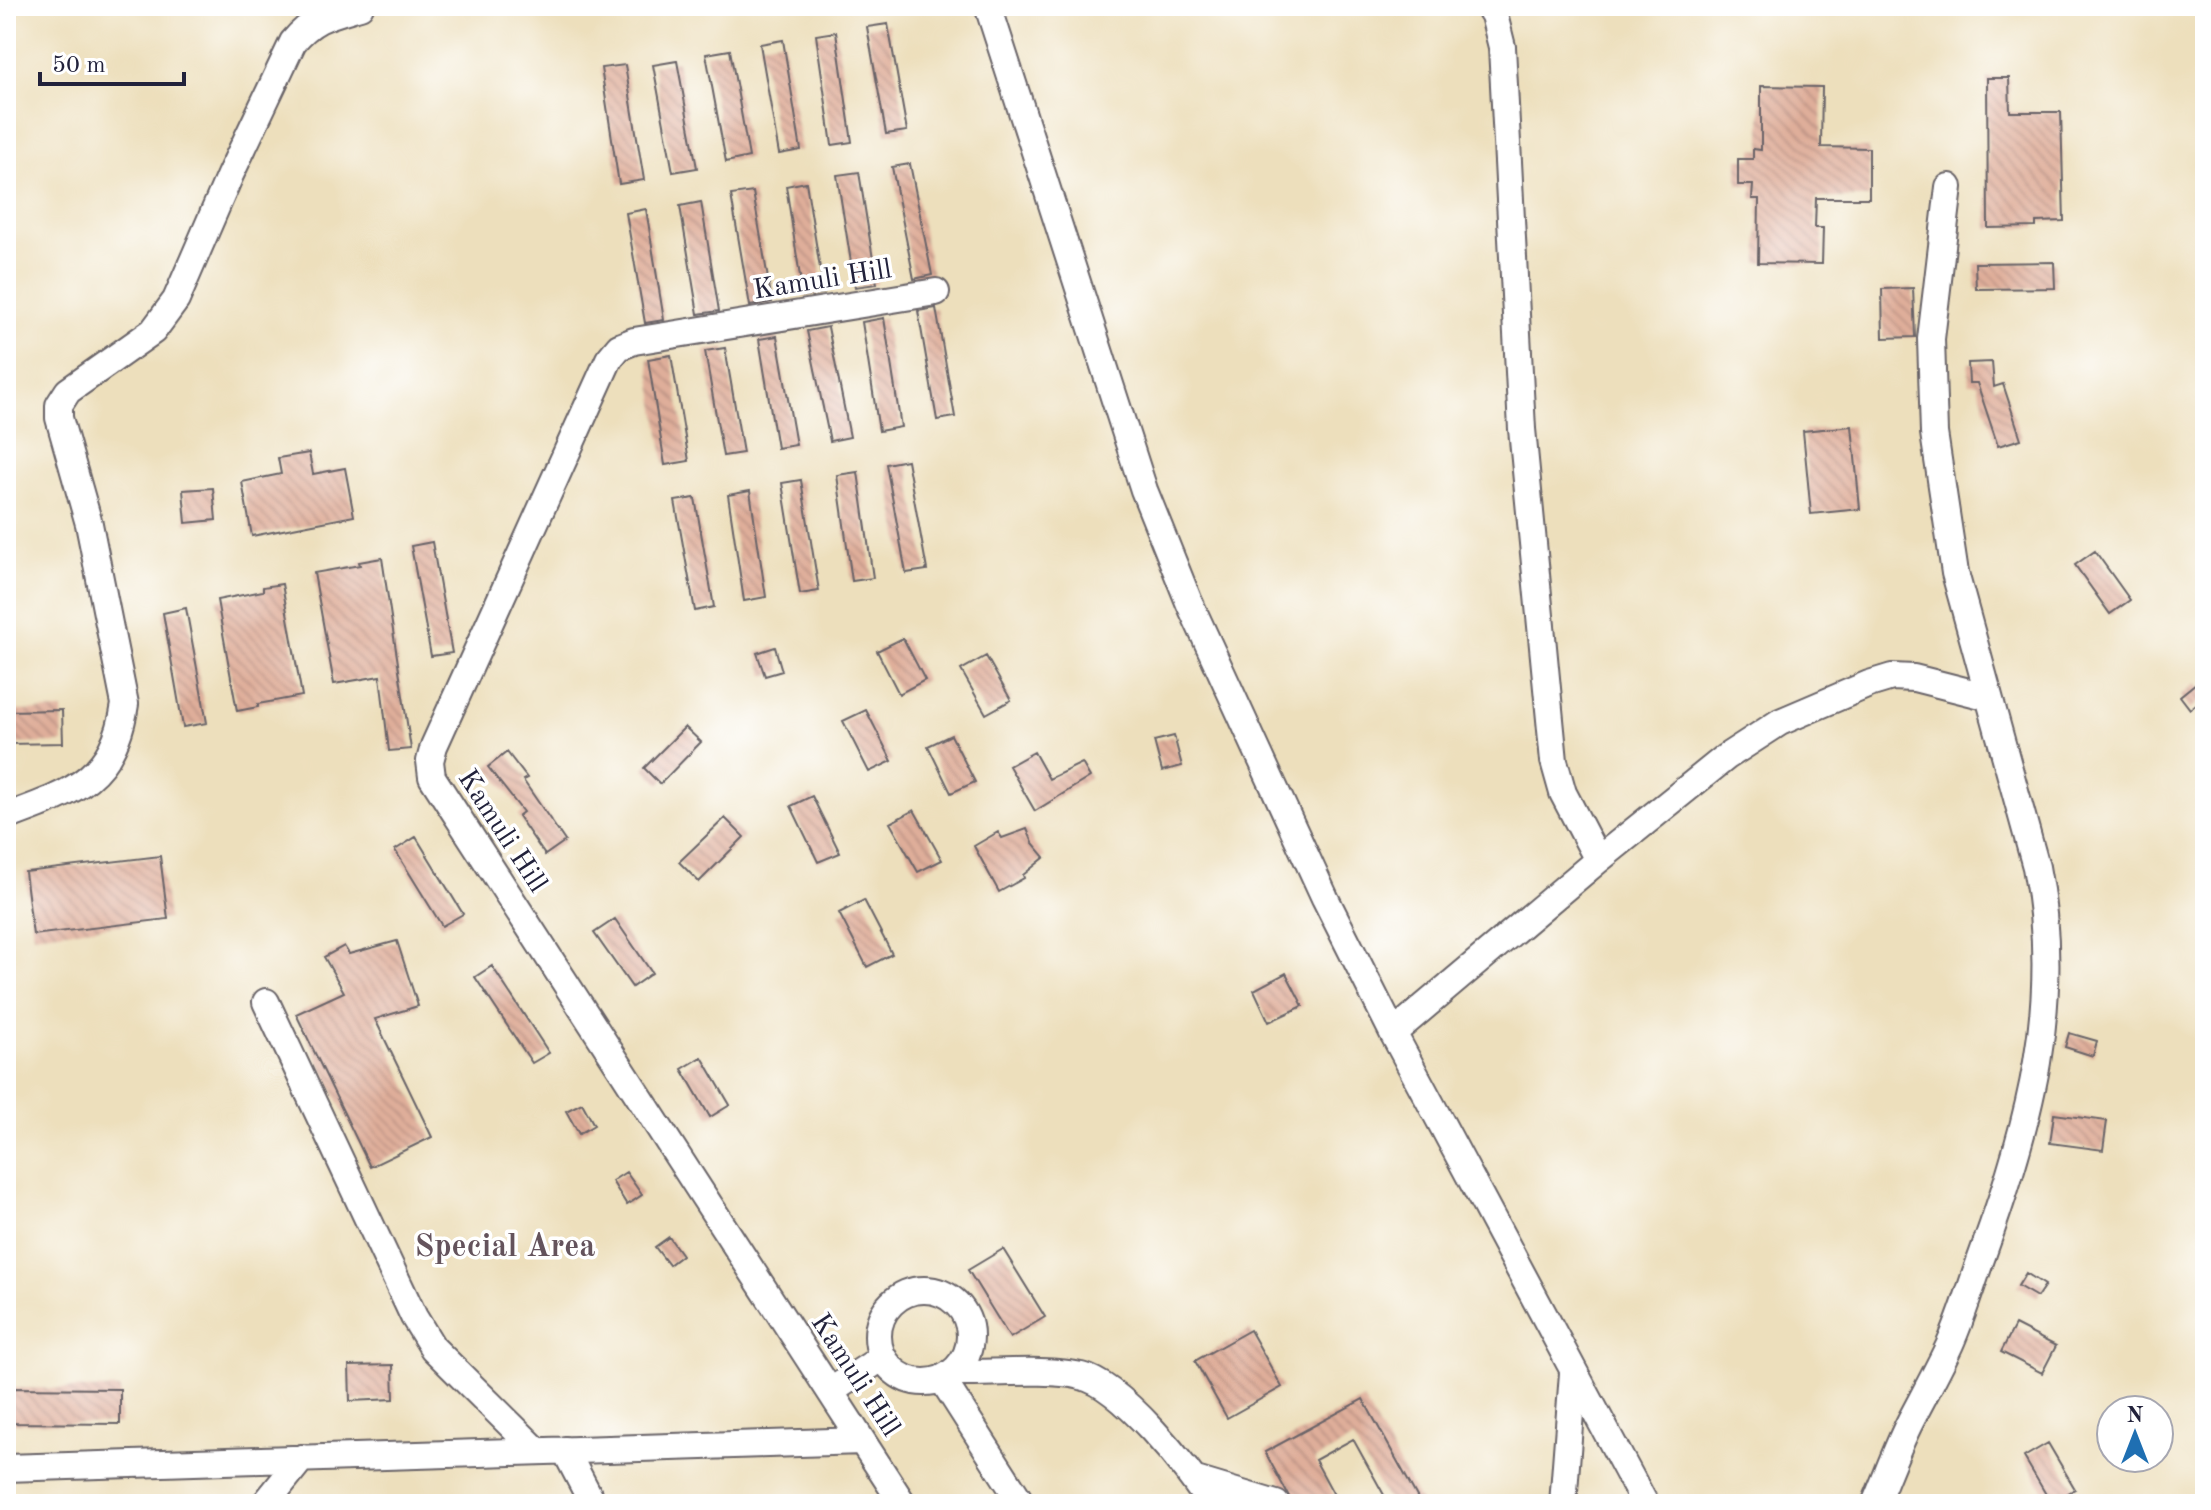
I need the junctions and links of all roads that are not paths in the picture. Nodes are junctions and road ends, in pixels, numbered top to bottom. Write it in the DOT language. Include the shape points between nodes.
graph roads {
  1 [pos="360,6"];
  2 [pos="988,6"];
  3 [pos="1488,6"];
  4 [pos="1949,187"];
  5 [pos="936,292"];
  6 [pos="1989,697"];
  7 [pos="6,817"];
  8 [pos="1598,860"];
  9 [pos="266,1002"];
  10 [pos="1393,1033"];
  11 [pos="883,1357"];
  12 [pos="1573,1373"];
  13 [pos="947,1376"];
  14 [pos="831,1391"];
  15 [pos="862,1441"];
  16 [pos="536,1450"];
  17 [pos="565,1450"];
  18 [pos="302,1458"];
  19 [pos="6,1468"];
  20 [pos="1196,1480"];
  21 [pos="265,1504"];
  22 [pos="593,1504"];
  23 [pos="903,1504"];
  24 [pos="1022,1504"];
  25 [pos="1210,1504"];
  26 [pos="1276,1504"];
  27 [pos="1563,1504"];
  28 [pos="1645,1504"];
  29 [pos="1875,1504"];
  1 -- 7 [label="street" via="320,17 293,42 176,300 153,331 68,391 59,405 125,704 112,751 96,773 46,802"];
  2 -- 10 [label="street" via="1144,490 1252,741"];
  3 -- 8 [label="street" via="1502,47 1522,429 1554,761 1563,793"];
  4 -- 6 [label="street" via="1931,339 1934,433 1955,573"];
  5 -- 14 [label="street, Kamuli Hill" via="619,347 602,374 430,761 432,777"];
  6 -- 8 [label="street" via="1914,678 1869,684 1758,736"];
  6 -- 29 [label="street" via="2044,906 2046,1000 2031,1097 2010,1178 1951,1343"];
  8 -- 10 [label="street"];
  9 -- 16 [label="street" via="414,1317 433,1348"];
  10 -- 12 [label="street"];
  11 -- 13 [label="street" via="907,1379 930,1382"];
  11 -- 13 [label="street" via="879,1325 889,1306 907,1293 939,1292 964,1311 971,1333 966,1355"];
  11 -- 14 [label="street"];
  12 -- 27 [label="street"];
  12 -- 28 [label="street"];
  13 -- 20 [label="street" via="1083,1376 1118,1396"];
  13 -- 24 [label="street"];
  14 -- 15 [label="street, Kamuli Hill"];
  15 -- 17 [label="street"];
  15 -- 23 [label="street, Kamuli Hill"];
  16 -- 17 [label="street"];
  16 -- 18 [label="street"];
  17 -- 22 [label="street"];
  18 -- 19 [label="street"];
  18 -- 21 [label="street"];
  20 -- 25 [label="street"];
  20 -- 26 [label="street"];
}
